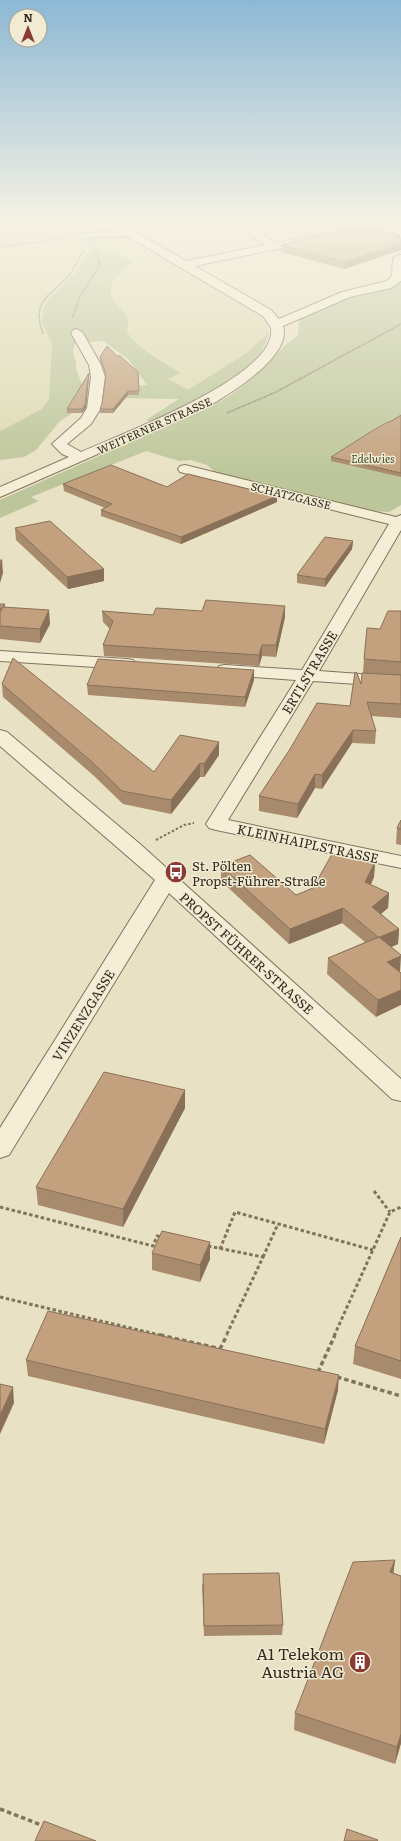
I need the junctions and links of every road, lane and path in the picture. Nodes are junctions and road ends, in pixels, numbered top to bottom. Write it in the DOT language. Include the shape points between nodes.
graph roads {
  1 [pos="40,305"];
  2 [pos="77,305"];
  3 [pos="254,305"];
  4 [pos="324,305"];
  5 [pos="276,324"];
  6 [pos="77,333"];
  7 [pos="43,334"];
  8 [pos="81,457"];
  9 [pos="184,469"];
  10 [pos="0,493"];
  11 [pos="400,521"];
  12 [pos="0,656"];
  13 [pos="142,665"];
  14 [pos="205,669"];
  15 [pos="308,675"];
  16 [pos="401,682"];
  17 [pos="0,736"];
  18 [pos="216,824"];
  19 [pos="133,848"];
  20 [pos="401,862"];
  21 [pos="166,880"];
  22 [pos="401,1093"];
  23 [pos="0,1149"];
  24 [pos="374,1191"];
  25 [pos="0,1207"];
  26 [pos="401,1207"];
  27 [pos="390,1212"];
  28 [pos="278,1224"];
  29 [pos="164,1238"];
  30 [pos="206,1246"];
  31 [pos="220,1249"];
  32 [pos="373,1250"];
  33 [pos="263,1257"];
  34 [pos="0,1297"];
  35 [pos="220,1349"];
  36 [pos="228,1351"];
  37 [pos="311,1370"];
  38 [pos="318,1372"];
  39 [pos="325,1374"];
  40 [pos="332,1375"];
  41 [pos="401,1396"];
  42 [pos="0,1809"];
  43 [pos="49,1828"];
  1 -- 7 [label="path" via="38,324"];
  2 -- 6 [label="path" via="72,322"];
  3 -- 5 [label="street" via="267,313"];
  4 -- 5 [label="street"];
  5 -- 8 [label="street, WEITERNER STRASSE" via="277,337 267,355 227,390 194,408"];
  6 -- 8 [label="street" via="95,365 98,377 94,408 86,421 59,444"];
  8 -- 10 [label="street, WEITERNER STRASSE"];
  9 -- 11 [label="street, SCHATZGASSE"];
  11 -- 15 [label="street, ERTLSTRASSE"];
  12 -- 13 [label="street"];
  14 -- 15 [label="street"];
  15 -- 16 [label="street"];
  15 -- 18 [label="street, ERTLSTRASSE"];
  17 -- 19 [label="street, PROPST FÜHRER-STRASSE"];
  18 -- 19 [label="path" via="188,823 165,838"];
  18 -- 20 [label="street, KLEINHAIPLSTRASSE"];
  19 -- 21 [label="street, PROPST FÜHRER-STRASSE"];
  21 -- 22 [label="street, PROPST FÜHRER-STRASSE"];
  21 -- 23 [label="street, VINZENZGASSE"];
  24 -- 27 [label="path"];
  25 -- 29 [label="path" via="153,1246 157,1236"];
  26 -- 27 [label="path"];
  27 -- 32 [label="path"];
  28 -- 31 [label="path" via="235,1212"];
  28 -- 32 [label="path"];
  28 -- 33 [label="path"];
  30 -- 31 [label="path"];
  31 -- 33 [label="path"];
  32 -- 38 [label="path"];
  33 -- 35 [label="path"];
  34 -- 35 [label="path"];
  35 -- 36 [label="path"];
  37 -- 38 [label="path"];
  38 -- 39 [label="path"];
  40 -- 41 [label="path"];
  42 -- 43 [label="path"];
}
